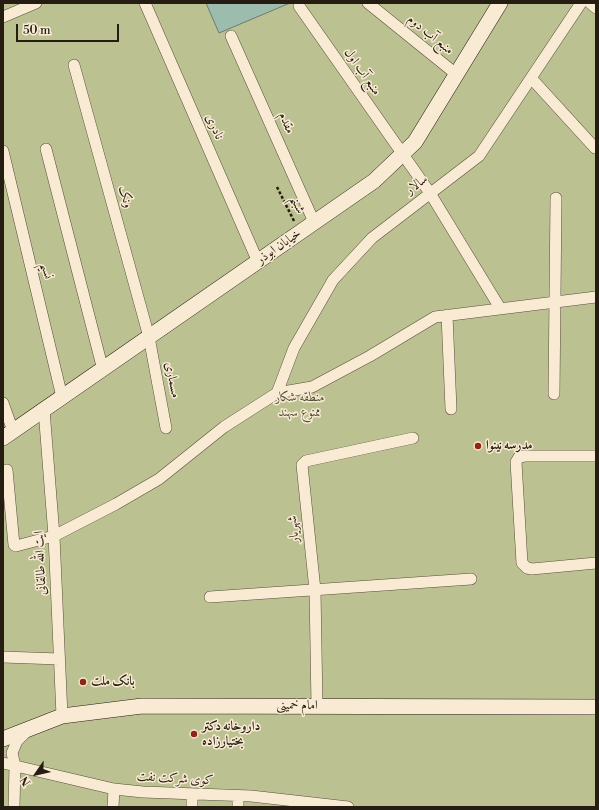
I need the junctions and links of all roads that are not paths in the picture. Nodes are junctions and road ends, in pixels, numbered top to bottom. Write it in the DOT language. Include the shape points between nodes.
graph roads {
  1 [pos="36,3"];
  2 [pos="145,3"];
  3 [pos="368,3"];
  4 [pos="500,3"];
  5 [pos="581,3"];
  6 [pos="590,3"];
  7 [pos="299,6"];
  8 [pos="596,8"];
  9 [pos="3,17"];
  10 [pos="231,36"];
  11 [pos="74,65"];
  12 [pos="456,74"];
  13 [pos="532,79"];
  14 [pos="594,148"];
  15 [pos="46,149"];
  16 [pos="3,151"];
  17 [pos="403,153"];
  18 [pos="430,193"];
  19 [pos="556,198"];
  20 [pos="314,222"];
  21 [pos="258,262"];
  22 [pos="596,297"];
  23 [pos="556,302"];
  24 [pos="500,308"];
  25 [pos="447,315"];
  26 [pos="149,337"];
  27 [pos="103,370"];
  28 [pos="277,392"];
  29 [pos="554,394"];
  30 [pos="62,397"];
  31 [pos="3,403"];
  32 [pos="451,409"];
  33 [pos="44,410"];
  34 [pos="166,428"];
  35 [pos="8,435"];
  36 [pos="413,438"];
  37 [pos="596,456"];
  38 [pos="7,470"];
  39 [pos="54,536"];
  40 [pos="596,563"];
  41 [pos="471,579"];
  42 [pos="315,590"];
  43 [pos="210,597"];
  44 [pos="3,657"];
  45 [pos="59,659"];
  46 [pos="316,706"];
  47 [pos="596,707"];
  48 [pos="62,716"];
  49 [pos="28,730"];
  50 [pos="3,739"];
  51 [pos="3,763"];
  52 [pos="15,766"];
  53 [pos="114,789"];
  54 [pos="192,794"];
  55 [pos="238,796"];
  56 [pos="323,806"];
  57 [pos="14,807"];
  58 [pos="113,807"];
  59 [pos="192,807"];
  60 [pos="238,807"];
  61 [pos="348,807"];
  1 -- 9 [label="street"];
  2 -- 21 [label="street, نادری"];
  3 -- 12 [label="street, منبع آب دوم"];
  4 -- 12 [label="main road, خیابان ابوذر"];
  5 -- 13 [label="street, سالار"];
  6 -- 8 [label="street"];
  7 -- 17 [label="street, منبع آب اول"];
  10 -- 20 [label="street, مقدم"];
  11 -- 26 [label="street, ونک"];
  12 -- 17 [label="main road, خیابان ابوذر" via="415,142"];
  13 -- 14 [label="street"];
  13 -- 18 [label="street, سالار" via="479,156"];
  15 -- 27 [label="street"];
  16 -- 30 [label="street, نسیم"];
  17 -- 18 [label="street, منبع آب اول"];
  17 -- 20 [label="main road, خیابان ابوذر" via="374,181"];
  18 -- 24 [label="street, منبع آب اول"];
  18 -- 28 [label="street, سالار" via="372,238 333,280 294,348"];
  19 -- 23 [label="street"];
  20 -- 21 [label="main road, خیابان ابوذر"];
  21 -- 26 [label="main road, خیابان ابوذر"];
  22 -- 23 [label="street"];
  23 -- 24 [label="street"];
  23 -- 29 [label="street"];
  24 -- 25 [label="street"];
  25 -- 28 [label="street" via="435,317 370,356 312,386"];
  25 -- 32 [label="street"];
  26 -- 27 [label="main road, خیابان ابوذر"];
  26 -- 34 [label="street, مسماری"];
  27 -- 30 [label="main road, خیابان ابوذر"];
  28 -- 39 [label="street" via="224,427 159,479"];
  30 -- 33 [label="main road, خیابان ابوذر"];
  31 -- 35 [label="street"];
  33 -- 35 [label="main road, خیابان ابوذر"];
  33 -- 39 [label="street, ایت الله طالقانی"];
  36 -- 42 [label="street, شهریار" via="306,461 302,465"];
  37 -- 40 [label="street" via="525,456 518,457 516,462 522,563 526,568 532,569"];
  38 -- 39 [label="street" via="14,545"];
  39 -- 45 [label="street, ایت الله طالقانی"];
  41 -- 42 [label="street"];
  42 -- 43 [label="street"];
  42 -- 46 [label="street, شهریار"];
  44 -- 45 [label="street"];
  45 -- 48 [label="street, ایت الله طالقانی"];
  46 -- 47 [label="main road, امام خمینی"];
  46 -- 48 [label="main road, امام خمینی" via="142,706"];
  48 -- 49 [label="main road, امام خمینی"];
  49 -- 50 [label="main road, امام خمینی"];
  49 -- 52 [label="street" via="14,747 12,753"];
  51 -- 52 [label="street, کوی شرکت نفت"];
  52 -- 53 [label="street, کوی شرکت نفت"];
  52 -- 57 [label="street"];
  53 -- 54 [label="street, کوی شرکت نفت"];
  53 -- 58 [label="street"];
  54 -- 55 [label="street, کوی شرکت نفت"];
  54 -- 59 [label="street"];
  55 -- 56 [label="street, کوی شرکت نفت"];
  55 -- 60 [label="street"];
  56 -- 61 [label="street, کوی شرکت نفت"];
}
